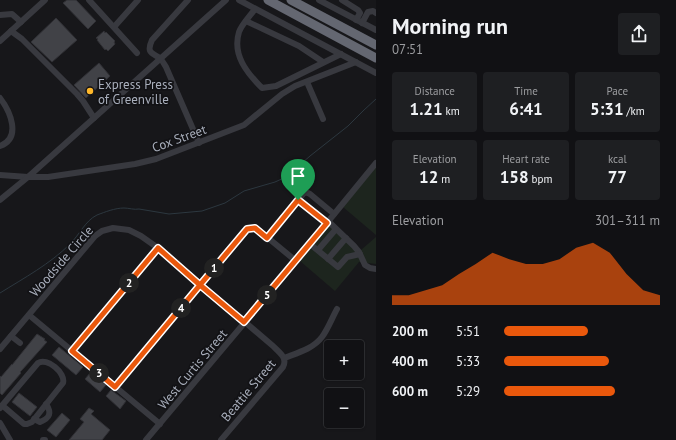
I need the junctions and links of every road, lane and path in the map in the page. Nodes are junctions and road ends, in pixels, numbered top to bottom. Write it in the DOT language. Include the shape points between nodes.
graph roads {
  1 [pos="45,0"];
  2 [pos="89,0"];
  3 [pos="138,0"];
  4 [pos="188,0"];
  5 [pos="239,0"];
  6 [pos="268,0"];
  7 [pos="292,0"];
  8 [pos="319,0"];
  9 [pos="342,0"];
  10 [pos="223,2"];
  11 [pos="328,2"];
  12 [pos="255,8"];
  13 [pos="376,13"];
  14 [pos="0,15"];
  15 [pos="246,21"];
  16 [pos="359,21"];
  17 [pos="21,22"];
  18 [pos="114,27"];
  19 [pos="376,30"];
  20 [pos="11,31"];
  21 [pos="0,41"];
  22 [pos="376,45"];
  23 [pos="137,53"];
  24 [pos="341,54"];
  25 [pos="160,58"];
  26 [pos="376,58"];
  27 [pos="323,62"];
  28 [pos="356,62"];
  29 [pos="376,73"];
  30 [pos="307,82"];
  31 [pos="0,98"];
  32 [pos="94,118"];
  33 [pos="323,119"];
  34 [pos="199,143"];
  35 [pos="0,146"];
  36 [pos="376,163"];
  37 [pos="0,175"];
  38 [pos="28,177"];
  39 [pos="0,200"];
  40 [pos="298,200"];
  41 [pos="334,214"];
  42 [pos="328,222"];
  43 [pos="336,228"];
  44 [pos="267,238"];
  45 [pos="346,238"];
  46 [pos="310,244"];
  47 [pos="158,248"];
  48 [pos="318,250"];
  49 [pos="360,254"];
  50 [pos="328,259"];
  51 [pos="296,261"];
  52 [pos="376,269"];
  53 [pos="200,285"];
  54 [pos="337,309"];
  55 [pos="29,315"];
  56 [pos="244,322"];
  57 [pos="11,336"];
  58 [pos="20,343"];
  59 [pos="0,349"];
  60 [pos="72,351"];
  61 [pos="284,358"];
  62 [pos="115,387"];
  63 [pos="46,404"];
  64 [pos="1,407"];
  65 [pos="34,419"];
  66 [pos="0,423"];
  67 [pos="160,424"];
  68 [pos="10,440"];
  69 [pos="146,440"];
  70 [pos="221,440"];
  1 -- 17 [label="street"];
  2 -- 18 [label="street"];
  3 -- 18 [label="street"];
  4 -- 25 [label="street" via="150,43 150,51"];
  5 -- 12 [label="street"];
  6 -- 26 [label="highway"];
  7 -- 22 [label="highway"];
  8 -- 11 [label="street"];
  9 -- 16 [label="street" via="358,10"];
  10 -- 25 [label="street"];
  11 -- 16 [label="street"];
  12 -- 15 [label="street"];
  12 -- 24 [label="street"];
  13 -- 16 [label="street" via="368,12"];
  14 -- 17 [label="street" via="12,14"];
  15 -- 27 [label="street" via="299,46"];
  15 -- 27 [label="street" via="239,31 237,46 240,59 250,76 262,88 276,86"];
  16 -- 19 [label="street"];
  17 -- 20 [label="street"];
  18 -- 23 [label="street"];
  20 -- 21 [label="street"];
  20 -- 32 [label="street" via="77,94"];
  24 -- 27 [label="street"];
  24 -- 28 [label="street"];
  25 -- 32 [label="street"];
  25 -- 34 [label="street"];
  28 -- 29 [label="street"];
  28 -- 30 [label="street, Cox Street"];
  30 -- 33 [label="street"];
  30 -- 34 [label="street, Cox Street" via="282,94 244,125"];
  31 -- 35 [label="street" via="7,107 12,127 10,140"];
  32 -- 38 [label="street"];
  34 -- 38 [label="street, Cox Street" via="135,164 48,177"];
  36 -- 41 [label="street, West Curtis Street"];
  37 -- 38 [label="street, Cox Street"];
  38 -- 39 [label="street"];
  40 -- 41 [label="street" via="308,192"];
  40 -- 42 [label="street"];
  40 -- 44 [label="street"];
  41 -- 42 [label="street, West Curtis Street"];
  42 -- 43 [label="street"];
  42 -- 46 [label="street, West Curtis Street"];
  43 -- 45 [label="street"];
  43 -- 48 [label="street"];
  44 -- 51 [label="street"];
  44 -- 53 [label="street" via="255,228 247,229"];
  45 -- 49 [label="street"];
  45 -- 50 [label="street"];
  46 -- 48 [label="street"];
  46 -- 51 [label="street, West Curtis Street"];
  47 -- 53 [label="street, Woodside Circle"];
  47 -- 55 [label="street, Woodside Circle" via="129,230 113,228 102,231 95,236"];
  47 -- 60 [label="street"];
  48 -- 50 [label="street"];
  49 -- 50 [label="street" via="347,258 338,267"];
  49 -- 52 [label="street" via="365,265"];
  51 -- 56 [label="street, West Curtis Street"];
  53 -- 56 [label="street, Woodside Circle"];
  53 -- 62 [label="street"];
  54 -- 61 [label="street" via="322,337 315,344"];
  55 -- 57 [label="street, Woodside Circle"];
  55 -- 60 [label="street"];
  56 -- 61 [label="street, Beattie Street"];
  56 -- 67 [label="street, West Curtis Street"];
  57 -- 58 [label="street"];
  57 -- 59 [label="street, Woodside Circle"];
  60 -- 62 [label="street"];
  61 -- 70 [label="street, Beattie Street" via="283,367"];
  62 -- 67 [label="street"];
  63 -- 64 [label="street" via="64,379 63,375 44,360 38,363"];
  63 -- 65 [label="street"];
  63 -- 65 [label="street" via="50,410 46,420 40,422"];
  64 -- 65 [label="street" via="24,424"];
  66 -- 68 [label="street"];
  67 -- 69 [label="street, West Curtis Street"];
}
